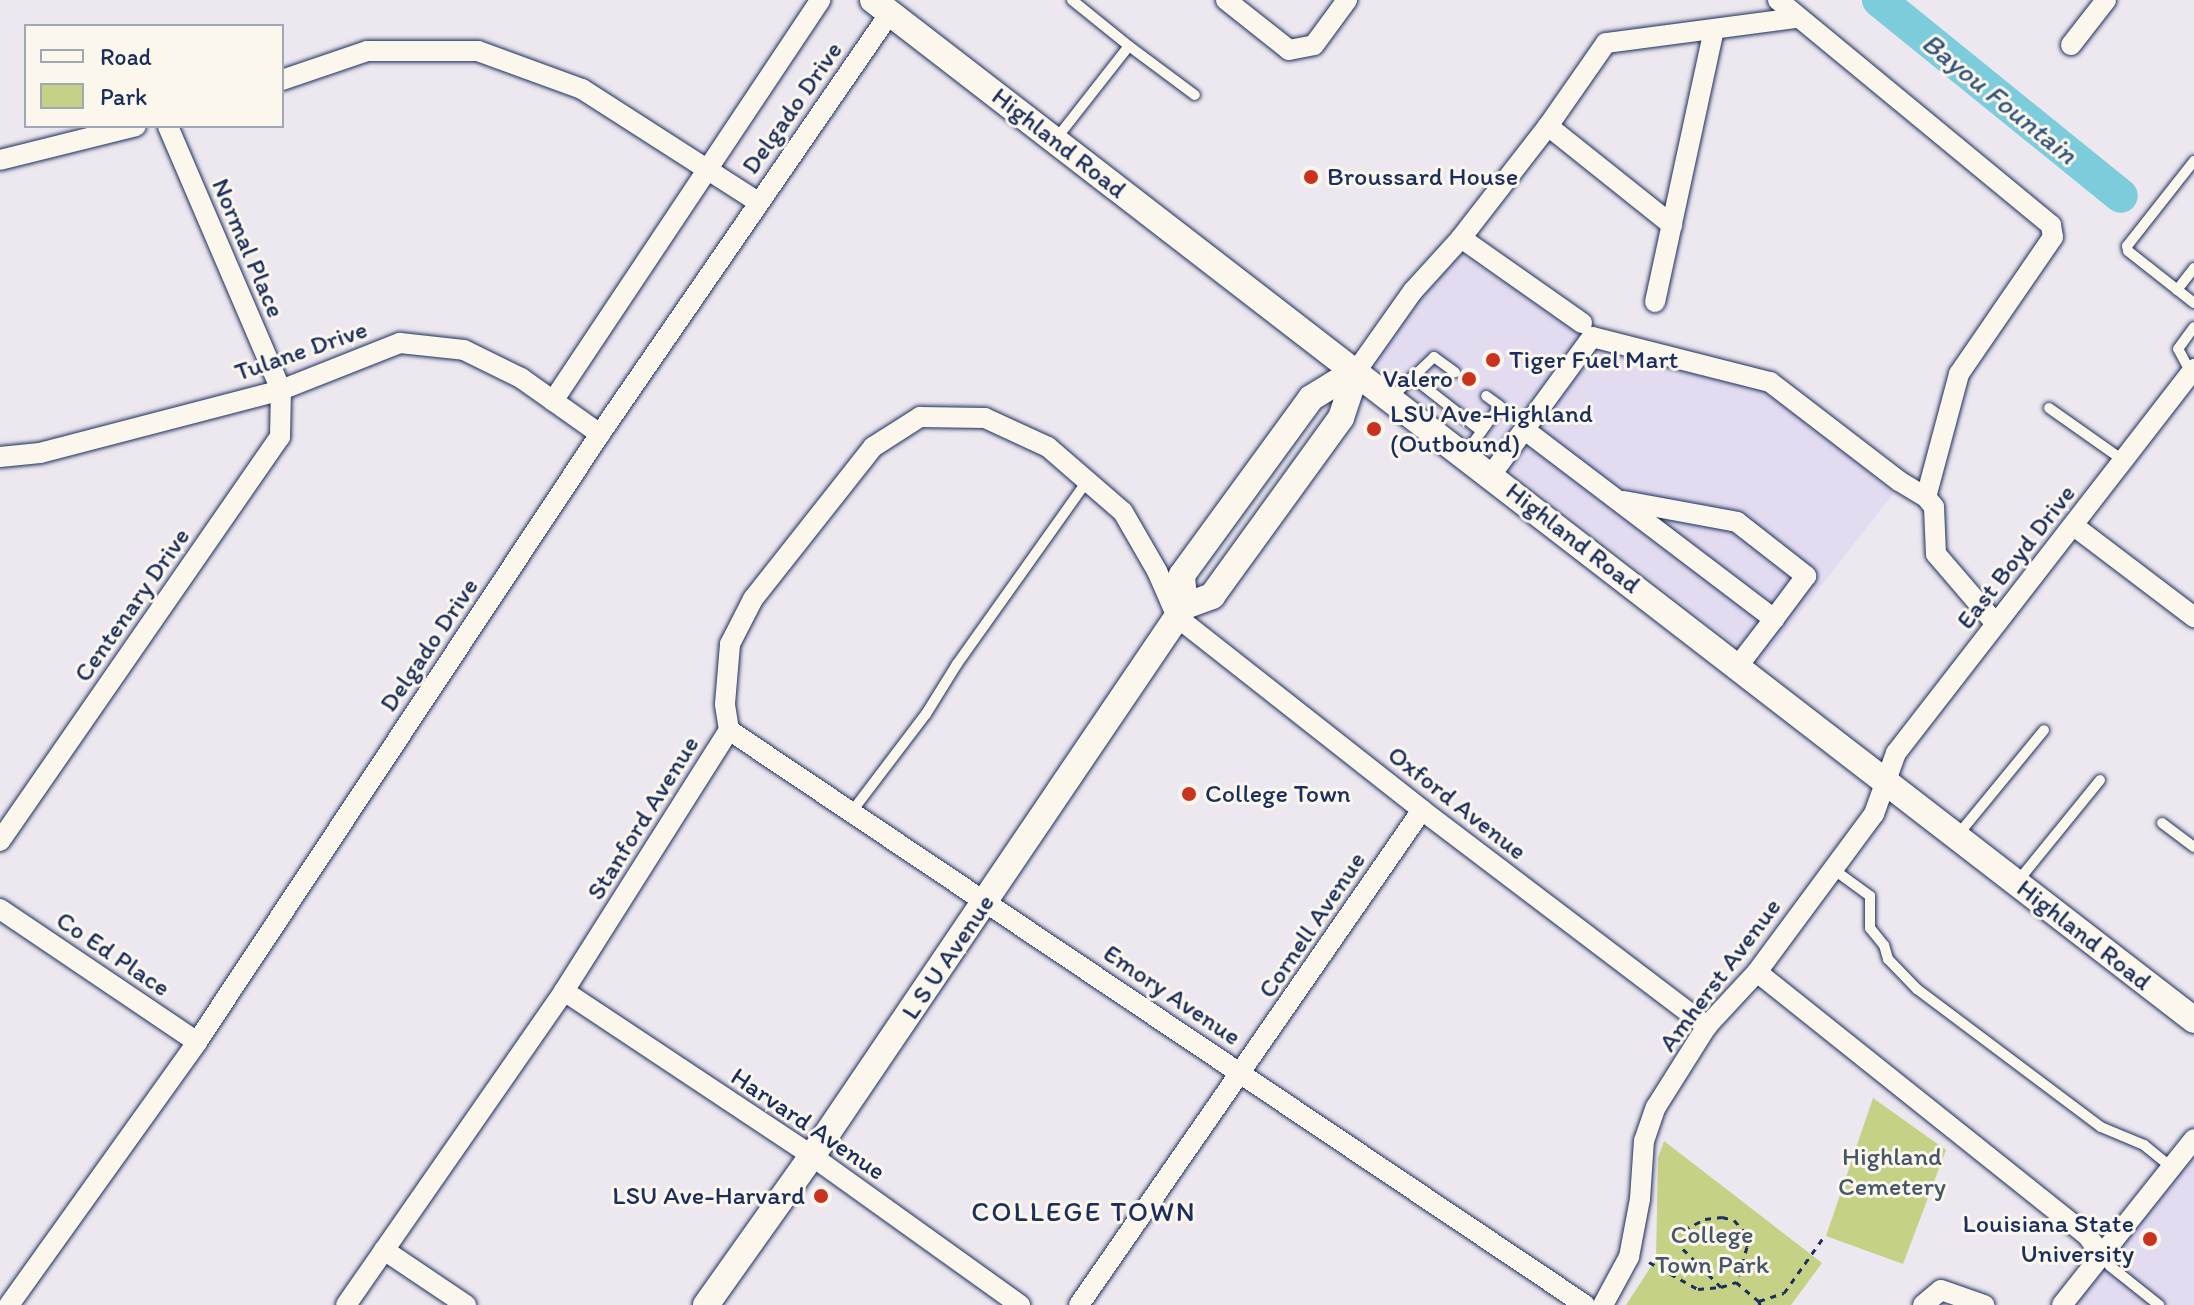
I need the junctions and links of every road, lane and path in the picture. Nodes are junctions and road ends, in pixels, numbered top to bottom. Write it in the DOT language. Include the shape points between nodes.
graph roads {
  1 [pos="820,0"];
  2 [pos="1072,0"];
  3 [pos="1226,0"];
  4 [pos="1347,0"];
  5 [pos="1778,0"];
  6 [pos="2106,0"];
  7 [pos="881,6"];
  8 [pos="1796,18"];
  9 [pos="1714,29"];
  10 [pos="2071,45"];
  11 [pos="1129,46"];
  12 [pos="284,79"];
  13 [pos="1195,95"];
  14 [pos="1548,126"];
  15 [pos="128,128"];
  16 [pos="169,128"];
  17 [pos="1055,140"];
  18 [pos="0,160"];
  19 [pos="2194,161"];
  20 [pos="708,170"];
  21 [pos="758,202"];
  22 [pos="1672,225"];
  23 [pos="1461,238"];
  24 [pos="2194,268"];
  25 [pos="2177,290"];
  26 [pos="1655,302"];
  27 [pos="2194,303"];
  28 [pos="1582,323"];
  29 [pos="2194,327"];
  30 [pos="1357,370"];
  31 [pos="2192,371"];
  32 [pos="1455,372"];
  33 [pos="1412,377"];
  34 [pos="281,390"];
  35 [pos="1486,396"];
  36 [pos="1392,397"];
  37 [pos="553,401"];
  38 [pos="2049,408"];
  39 [pos="1525,430"];
  40 [pos="1481,431"];
  41 [pos="600,434"];
  42 [pos="1465,454"];
  43 [pos="0,457"];
  44 [pos="2124,461"];
  45 [pos="1491,475"];
  46 [pos="1087,481"];
  47 [pos="1926,497"];
  48 [pos="1617,500"];
  49 [pos="2074,526"];
  50 [pos="1181,612"];
  51 [pos="2194,617"];
  52 [pos="1774,619"];
  53 [pos="1996,624"];
  54 [pos="1738,666"];
  55 [pos="729,730"];
  56 [pos="2044,730"];
  57 [pos="2100,780"];
  58 [pos="1887,781"];
  59 [pos="853,810"];
  60 [pos="1422,810"];
  61 [pos="2162,823"];
  62 [pos="1957,836"];
  63 [pos="0,841"];
  64 [pos="2194,847"];
  65 [pos="1833,869"];
  66 [pos="2017,883"];
  67 [pos="986,901"];
  68 [pos="0,909"];
  69 [pos="1757,972"];
  70 [pos="564,991"];
  71 [pos="2194,1020"];
  72 [pos="1707,1026"];
  73 [pos="197,1042"];
  74 [pos="1242,1073"];
  75 [pos="2194,1139"];
  76 [pos="812,1156"];
  77 [pos="2171,1167"];
  78 [pos="1823,1238"];
  79 [pos="384,1250"];
  80 [pos="2101,1254"];
  81 [pos="1629,1257"];
  82 [pos="1736,1282"];
  83 [pos="1721,1287"];
  84 [pos="1760,1303"];
  85 [pos="9,1305"];
  86 [pos="346,1305"];
  87 [pos="466,1305"];
  88 [pos="706,1305"];
  89 [pos="1020,1305"];
  90 [pos="1079,1305"];
  91 [pos="1585,1305"];
  92 [pos="1603,1305"];
  93 [pos="1923,1305"];
  94 [pos="1984,1305"];
  95 [pos="2062,1305"];
  96 [pos="2159,1305"];
  1 -- 20 [label="street, Delgado Drive"];
  2 -- 11 [label="lane"];
  3 -- 4 [label="street" via="1289,50 1314,45"];
  5 -- 8 [label="street"];
  6 -- 10 [label="street"];
  7 -- 17 [label="street, Highland Road"];
  7 -- 21 [label="street, Delgado Drive"];
  8 -- 9 [label="street"];
  8 -- 47 [label="street" via="2051,225 2053,237 1959,374"];
  9 -- 14 [label="street" via="1606,43"];
  9 -- 22 [label="street"];
  11 -- 13 [label="lane"];
  11 -- 17 [label="lane"];
  12 -- 20 [label="street" via="367,51 478,51 582,89"];
  14 -- 22 [label="street"];
  14 -- 23 [label="street"];
  15 -- 18 [label="street"];
  16 -- 34 [label="street, Normal Place"];
  17 -- 30 [label="street, Highland Road"];
  19 -- 25 [label="lane" via="2127,246"];
  20 -- 21 [label="street"];
  20 -- 37 [label="street, Delgado Drive"];
  21 -- 41 [label="street, Delgado Drive"];
  22 -- 26 [label="street"];
  23 -- 28 [label="street"];
  23 -- 30 [label="street" via="1413,291"];
  24 -- 25 [label="lane"];
  25 -- 27 [label="lane"];
  29 -- 31 [label="lane" via="2178,349"];
  30 -- 36 [label="street, Highland Road"];
  30 -- 50 [label="street, L S U Avenue" via="1341,418 1212,596"];
  30 -- 50 [label="street" via="1311,398 1182,575"];
  31 -- 44 [label="street, East Boyd Drive"];
  32 -- 33 [label="lane" via="1434,357"];
  33 -- 36 [label="lane"];
  33 -- 40 [label="lane"];
  34 -- 37 [label="street, Tulane Drive" via="400,343 464,350 521,378"];
  34 -- 43 [label="street, Tulane Drive" via="40,453"];
  34 -- 63 [label="street, Centenary Drive" via="280,437"];
  35 -- 40 [label="lane" via="1500,406"];
  36 -- 42 [label="street, Highland Road"];
  37 -- 41 [label="street, Tulane Drive"];
  38 -- 44 [label="lane"];
  39 -- 45 [label="street"];
  39 -- 47 [label="street" via="1592,337 1770,382"];
  39 -- 48 [label="street"];
  40 -- 42 [label="lane"];
  41 -- 73 [label="street, Delgado Drive"];
  42 -- 45 [label="street, Highland Road"];
  44 -- 49 [label="street, East Boyd Drive"];
  45 -- 54 [label="street, Highland Road"];
  46 -- 50 [label="street, Stanford Avenue" via="1123,512"];
  46 -- 55 [label="street, Stanford Avenue" via="1048,447 985,418 920,417 873,447 753,599 730,644 725,704"];
  46 -- 59 [label="lane"];
  47 -- 53 [label="street" via="1934,507 1936,554"];
  48 -- 52 [label="street"];
  48 -- 52 [label="street" via="1737,522 1806,576"];
  49 -- 51 [label="street"];
  49 -- 53 [label="street, East Boyd Drive"];
  50 -- 60 [label="street, Oxford Avenue"];
  50 -- 67 [label="street, L S U Avenue"];
  52 -- 54 [label="street"];
  53 -- 58 [label="street, East Boyd Drive" via="1896,753"];
  54 -- 58 [label="street, Highland Road"];
  55 -- 59 [label="street, Emory Avenue"];
  55 -- 70 [label="street, Stanford Avenue"];
  56 -- 62 [label="lane"];
  57 -- 66 [label="lane"];
  58 -- 62 [label="street, Highland Road"];
  58 -- 65 [label="street, Amherst Avenue" via="1874,814"];
  59 -- 67 [label="street, Emory Avenue"];
  60 -- 72 [label="street, Oxford Avenue"];
  60 -- 74 [label="street, Cornell Avenue"];
  61 -- 64 [label="lane"];
  62 -- 66 [label="street, Highland Road"];
  65 -- 69 [label="street, Amherst Avenue"];
  65 -- 77 [label="lane" via="1870,896 1870,928 1888,959 1917,989 2101,1127 2144,1145"];
  66 -- 71 [label="street, Highland Road"];
  67 -- 74 [label="street, Emory Avenue"];
  67 -- 76 [label="street, L S U Avenue"];
  68 -- 73 [label="street, Co Ed Place"];
  69 -- 72 [label="street, Amherst Avenue"];
  69 -- 80 [label="street" via="2087,1235"];
  70 -- 76 [label="street, Harvard Avenue"];
  70 -- 79 [label="street, Stanford Avenue"];
  72 -- 81 [label="street, Amherst Avenue" via="1656,1107 1644,1141"];
  73 -- 85 [label="street, Delgado Drive"];
  74 -- 90 [label="street, Cornell Avenue"];
  74 -- 91 [label="street, Emory Avenue"];
  75 -- 77 [label="street"];
  76 -- 88 [label="street, L S U Avenue"];
  76 -- 89 [label="street, Harvard Avenue"];
  77 -- 80 [label="street"];
  78 -- 84 [label="path" via="1784,1293"];
  79 -- 86 [label="street, Stanford Avenue"];
  79 -- 87 [label="street"];
  80 -- 95 [label="street"];
  80 -- 96 [label="lane"];
  81 -- 83 [label="path" via="1698,1289"];
  81 -- 92 [label="street, Amherst Avenue"];
  82 -- 83 [label="path"];
  82 -- 83 [label="path" via="1746,1234 1734,1220 1705,1219 1684,1230 1677,1243"];
  82 -- 84 [label="path"];
  93 -- 94 [label="street" via="1941,1290"];
}
